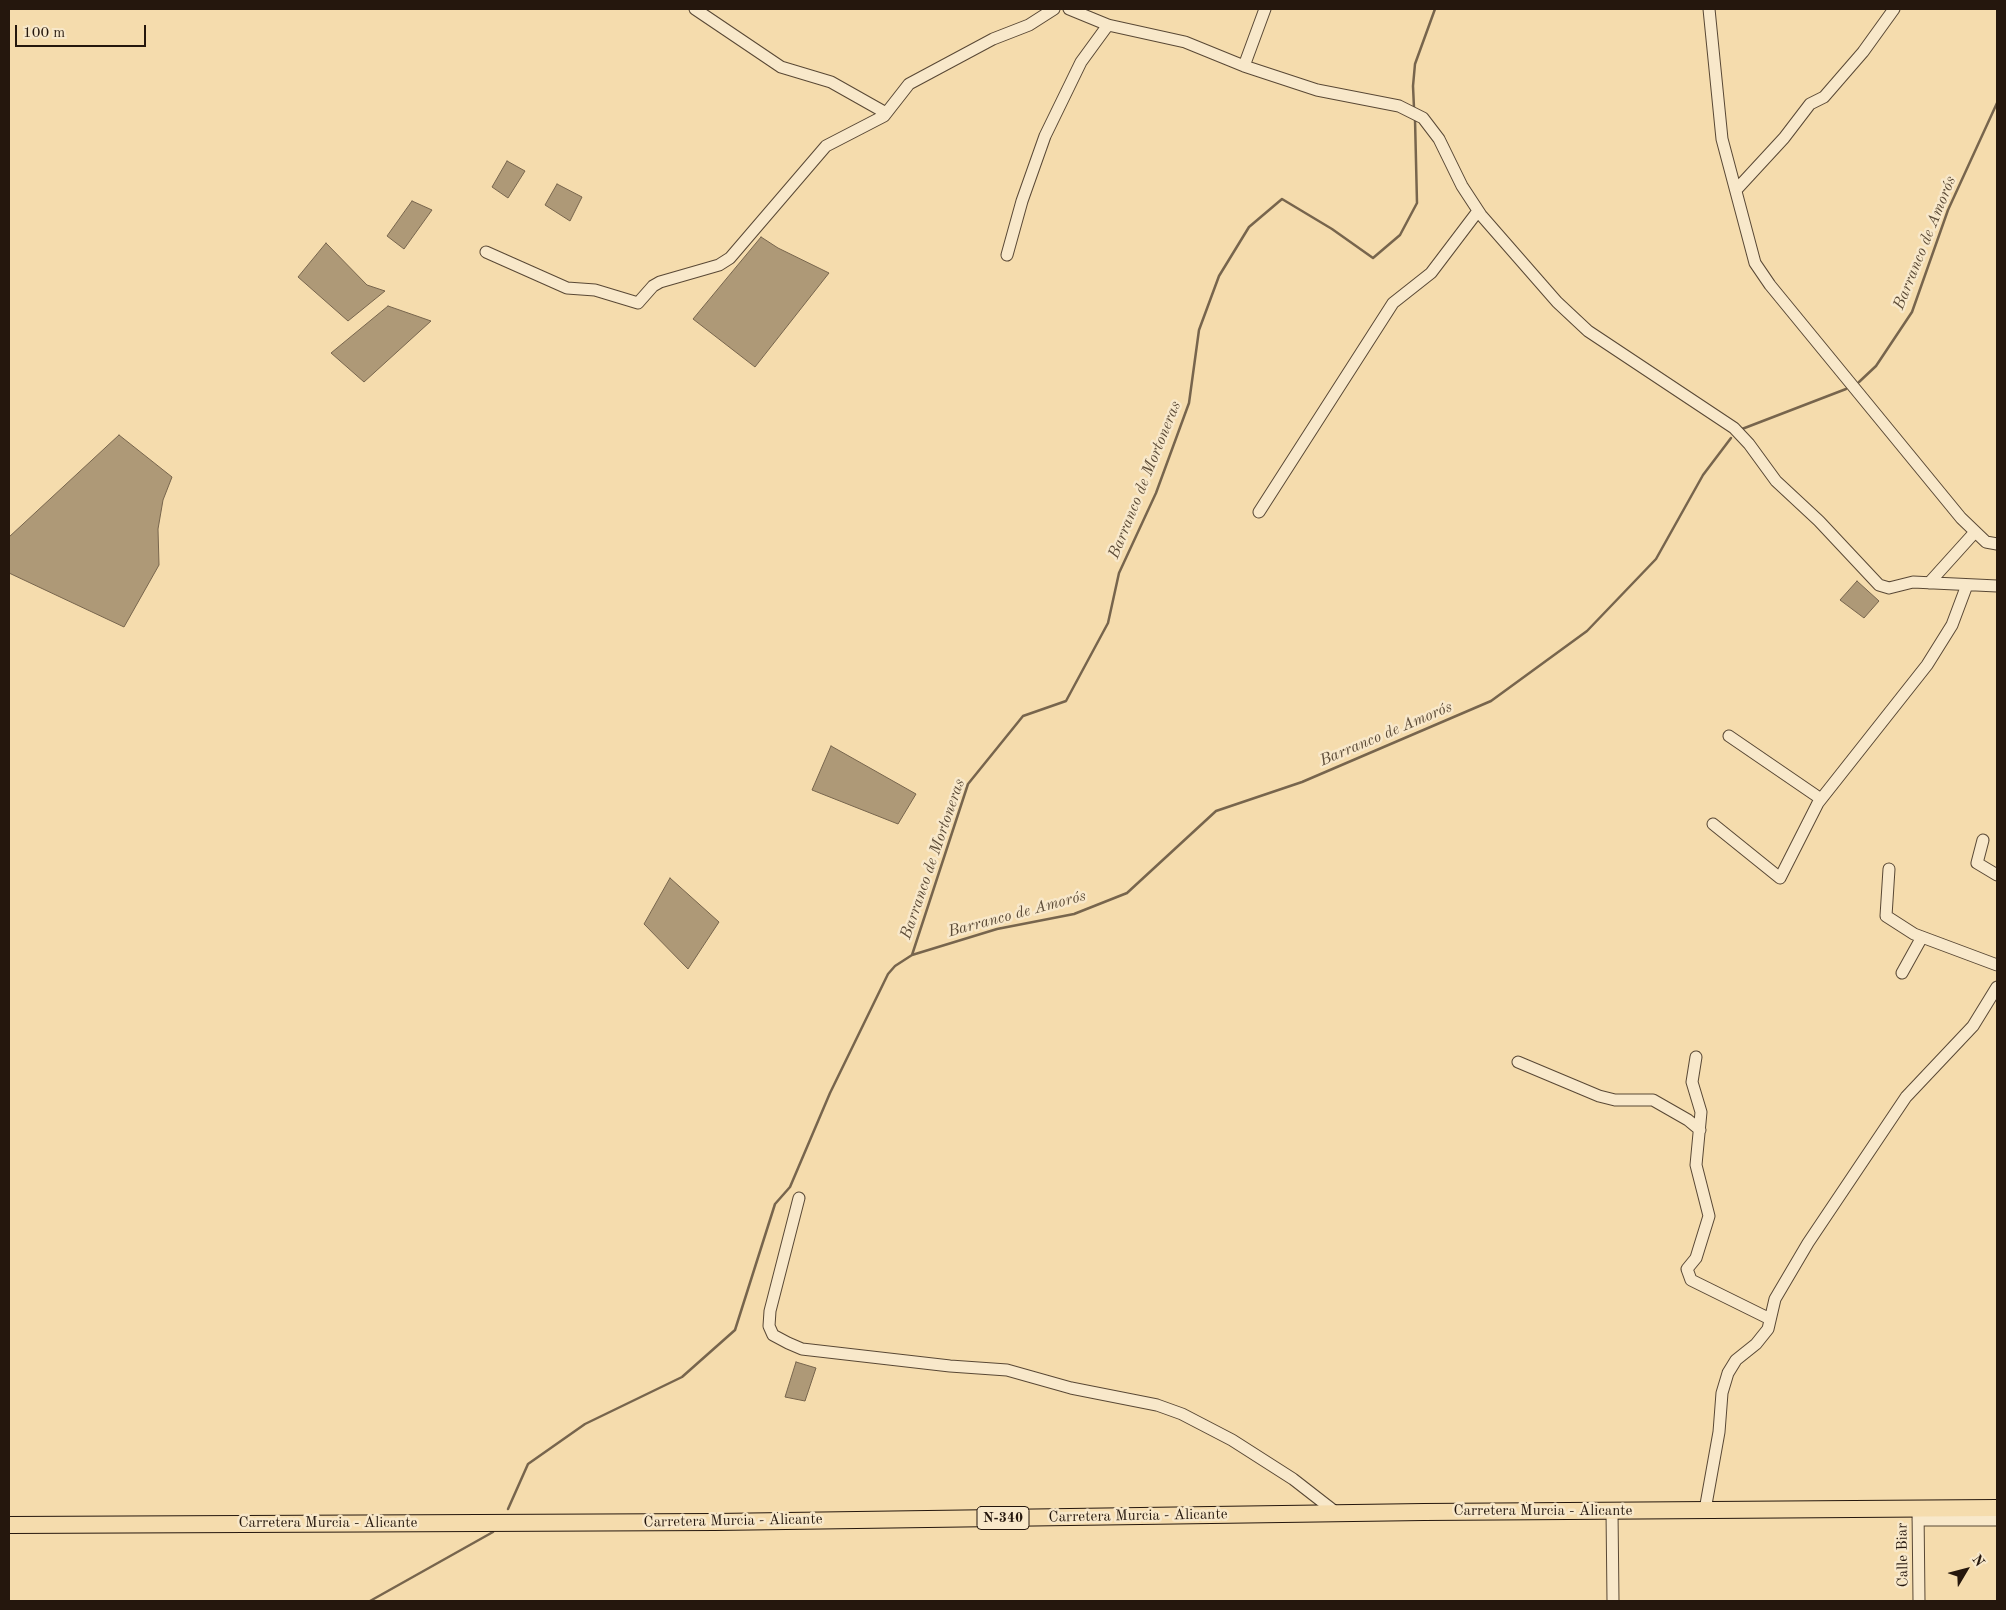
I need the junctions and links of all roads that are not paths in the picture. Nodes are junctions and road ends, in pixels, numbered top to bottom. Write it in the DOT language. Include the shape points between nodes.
graph roads {
  1 [pos="696,9"];
  2 [pos="1054,9"];
  3 [pos="1265,9"];
  4 [pos="1709,9"];
  5 [pos="1894,9"];
  6 [pos="1074,10"];
  7 [pos="1108,25"];
  8 [pos="1244,66"];
  9 [pos="886,113"];
  10 [pos="1736,190"];
  11 [pos="1478,211"];
  12 [pos="486,252"];
  13 [pos="1007,255"];
  14 [pos="1259,512"];
  15 [pos="1975,532"];
  16 [pos="1997,544"];
  17 [pos="1928,583"];
  18 [pos="1967,585"];
  19 [pos="1997,586"];
  20 [pos="1729,736"];
  21 [pos="1821,799"];
  22 [pos="1713,824"];
  23 [pos="1983,840"];
  24 [pos="1889,869"];
  25 [pos="1997,875"];
  26 [pos="1922,937"];
  27 [pos="1997,965"];
  28 [pos="1902,974"];
  29 [pos="1997,987"];
  30 [pos="1696,1057"];
  31 [pos="1518,1062"];
  32 [pos="1700,1130"];
  33 [pos="798,1198"];
  34 [pos="1770,1319"];
  35 [pos="1997,1508"];
  36 [pos="1706,1510"];
  37 [pos="1612,1511"];
  38 [pos="1338,1514"];
  39 [pos="1918,1514"];
  40 [pos="1997,1520"];
  41 [pos="9,1525"];
  42 [pos="1613,1601"];
  43 [pos="1919,1601"];
  1 -- 9 [label="street" via="781,67 832,82"];
  2 -- 9 [label="street" via="1029,25 993,38 909,84"];
  3 -- 8 [label="street"];
  4 -- 10 [label="street" via="1722,139"];
  5 -- 10 [label="street" via="1857,60 1824,97 1810,104"];
  6 -- 7 [label="street"];
  7 -- 8 [label="street" via="1185,42"];
  7 -- 13 [label="street" via="1081,62 1045,136"];
  8 -- 11 [label="street" via="1316,90 1399,106 1423,118 1439,139"];
  9 -- 12 [label="street" via="826,146 730,258 719,265 660,282 638,303 595,290 567,288"];
  10 -- 15 [label="street" via="1755,263 1770,285"];
  11 -- 14 [label="street" via="1431,273 1393,303"];
  11 -- 17 [label="street" via="1557,302 1588,331 1734,428 1776,481 1879,585 1889,588 1913,582"];
  15 -- 16 [label="street" via="1986,542"];
  15 -- 17 [label="street"];
  17 -- 18 [label="street"];
  18 -- 19 [label="street"];
  18 -- 21 [label="street" via="1952,625 1927,665"];
  20 -- 21 [label="street"];
  21 -- 22 [label="street" via="1780,878"];
  23 -- 25 [label="street" via="1977,863"];
  24 -- 26 [label="street" via="1886,916"];
  26 -- 27 [label="street"];
  26 -- 28 [label="street"];
  29 -- 34 [label="street" via="1973,1026 1906,1097 1808,1243 1776,1299"];
  30 -- 32 [label="street" via="1692,1082 1701,1112"];
  31 -- 32 [label="street" via="1599,1096 1615,1100 1653,1100"];
  32 -- 34 [label="street" via="1696,1165 1709,1216 1696,1258 1686,1269 1691,1280"];
  33 -- 38 [label="street" via="770,1311 769,1326 773,1334 788,1343 802,1349 1008,1370 1071,1388 1157,1405 1232,1440 1300,1484"];
  34 -- 36 [label="street" via="1768,1330 1736,1360 1728,1373 1722,1393"];
  35 -- 39 [label="highway, Carretera Murcia - Alicante / N-340"];
  36 -- 37 [label="highway, Carretera Murcia - Alicante / N-340"];
  36 -- 39 [label="highway, Carretera Murcia - Alicante / N-340"];
  37 -- 38 [label="highway, Carretera Murcia - Alicante / N-340"];
  37 -- 42 [label="street"];
  38 -- 41 [label="highway, Carretera Murcia - Alicante / N-340" via="715,1522"];
  39 -- 40 [label="street"];
  39 -- 43 [label="street, Calle Biar"];
}
